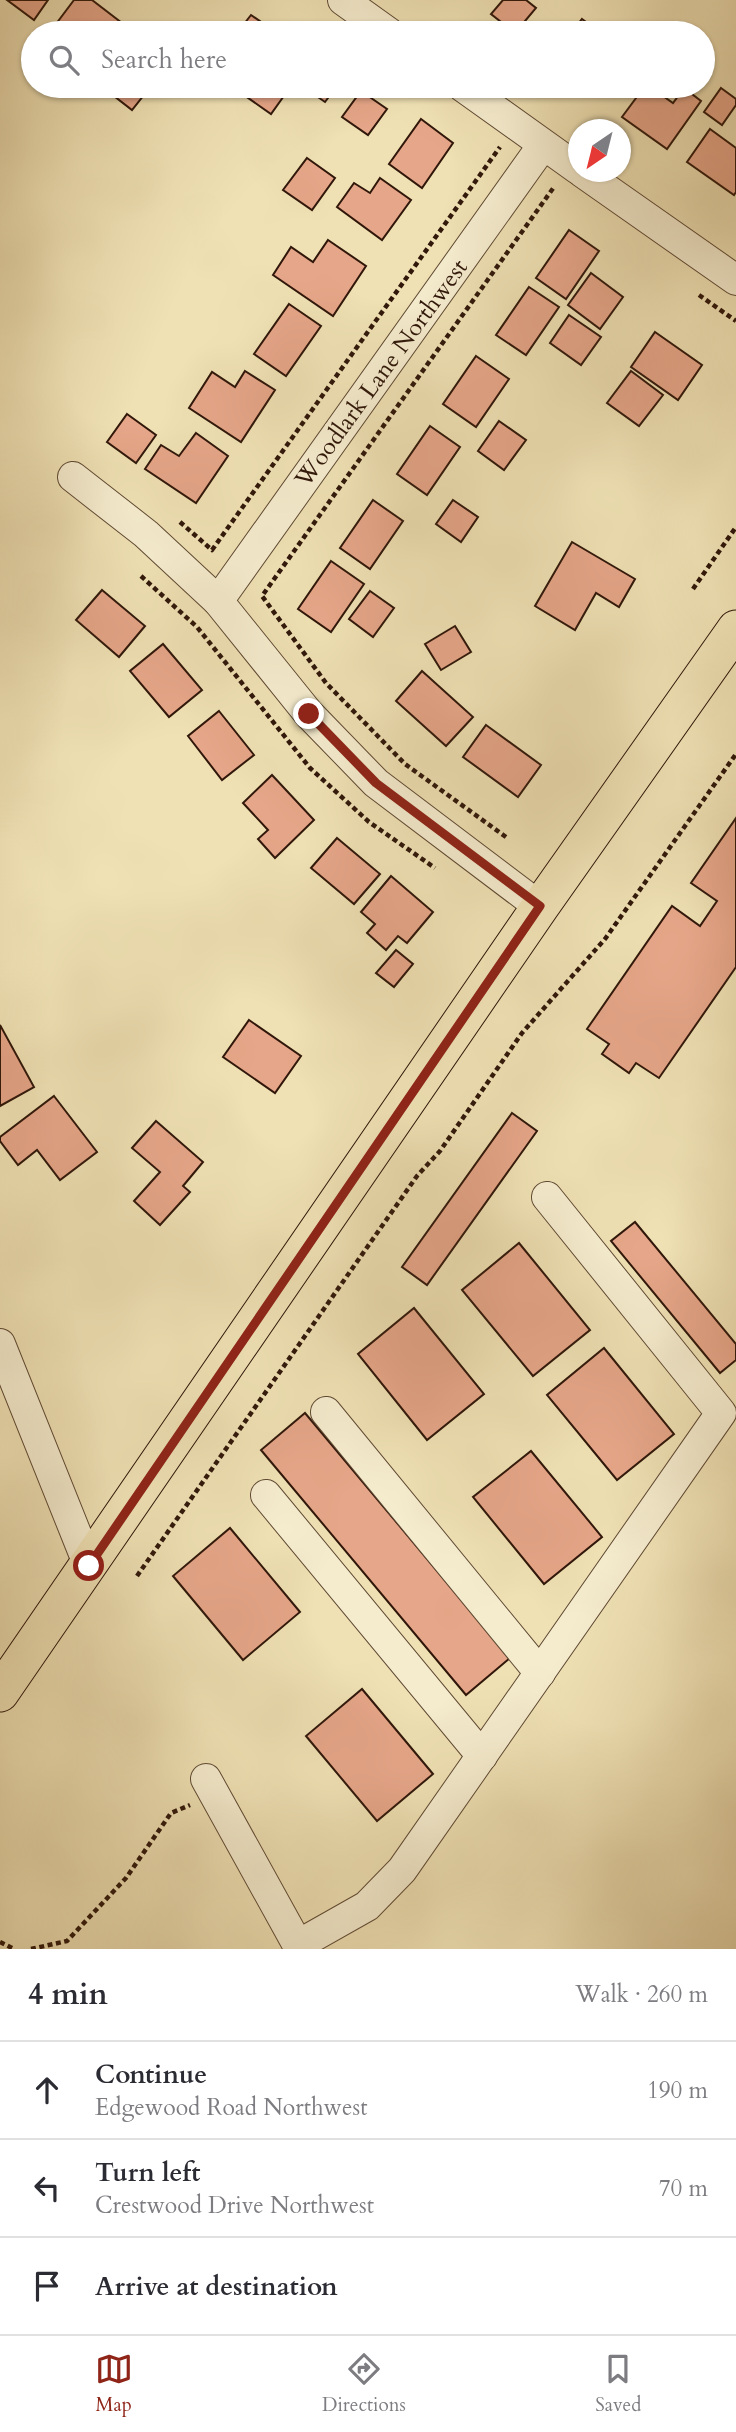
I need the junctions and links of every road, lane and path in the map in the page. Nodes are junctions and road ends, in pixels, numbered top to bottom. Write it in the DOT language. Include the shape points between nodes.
graph roads {
  1 [pos="343,0"];
  2 [pos="372,21"];
  3 [pos="479,98"];
  4 [pos="516,125"];
  5 [pos="543,145"];
  6 [pos="568,162"];
  7 [pos="568,180"];
  8 [pos="597,182"];
  9 [pos="736,280"];
  10 [pos="699,295"];
  11 [pos="736,321"];
  12 [pos="73,477"];
  13 [pos="176,518"];
  14 [pos="736,527"];
  15 [pos="693,589"];
  16 [pos="218,601"];
  17 [pos="733,640"];
  18 [pos="736,754"];
  19 [pos="506,837"];
  20 [pos="540,906"];
  21 [pos="547,1197"];
  22 [pos="0,1344"];
  23 [pos="326,1412"];
  24 [pos="266,1495"];
  25 [pos="89,1566"];
  26 [pos="137,1576"];
  27 [pos="540,1673"];
  28 [pos="0,1693"];
  29 [pos="482,1756"];
  30 [pos="211,1787"];
  31 [pos="0,1942"];
  32 [pos="299,1947"];
  33 [pos="14,1949"];
  34 [pos="31,1949"];
  1 -- 2 [label="street"];
  3 -- 4 [label="street"];
  4 -- 5 [label="street"];
  4 -- 13 [label="path" via="212,550"];
  5 -- 6 [label="street"];
  5 -- 16 [label="street, Woodlark Lane Northwest"];
  7 -- 19 [label="path" via="262,596 326,684 405,764"];
  8 -- 9 [label="street"];
  10 -- 11 [label="path"];
  12 -- 16 [label="street" via="146,534"];
  14 -- 15 [label="path"];
  16 -- 20 [label="street" via="309,714 376,783"];
  17 -- 20 [label="main road"];
  18 -- 26 [label="path" via="606,939 522,1033 440,1151 417,1176"];
  20 -- 25 [label="main road"];
  21 -- 27 [label="street" via="721,1413"];
  22 -- 25 [label="street"];
  23 -- 27 [label="street"];
  24 -- 29 [label="street"];
  25 -- 28 [label="main road"];
  27 -- 29 [label="street"];
  29 -- 32 [label="street" via="402,1870 376,1898"];
  30 -- 32 [label="street"];
  30 -- 34 [label="path" via="171,1813 126,1878 67,1941"];
  31 -- 33 [label="path"];
}
